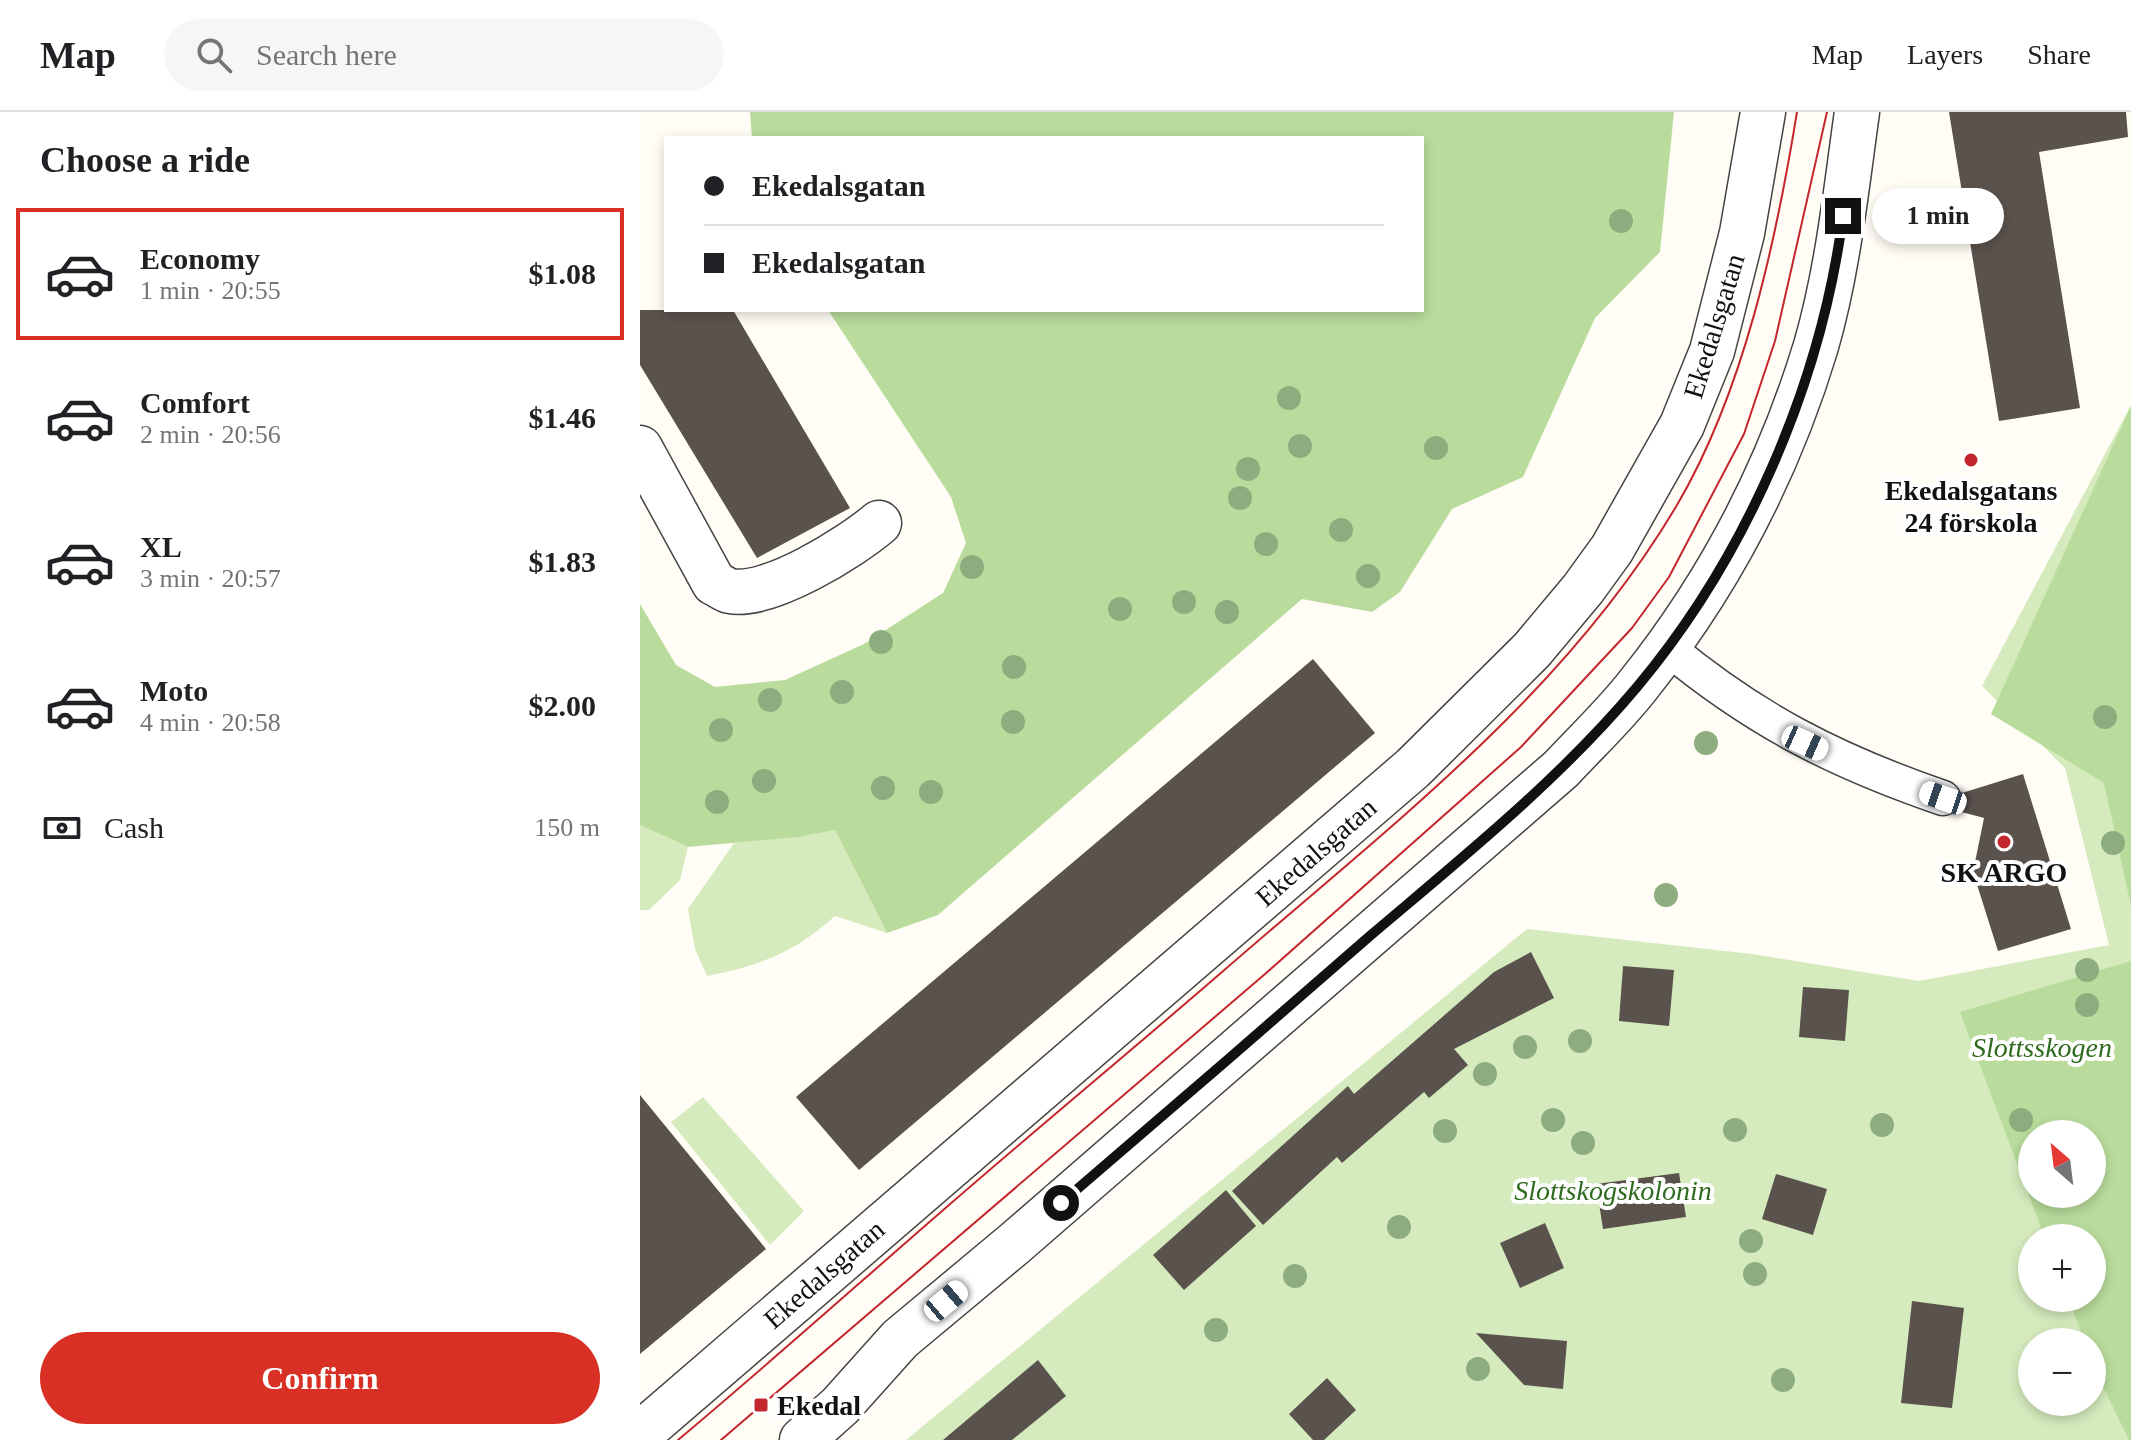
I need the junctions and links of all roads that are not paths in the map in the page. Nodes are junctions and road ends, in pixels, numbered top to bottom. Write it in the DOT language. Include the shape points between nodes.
graph roads {
  1 [pos="1763,112"];
  2 [pos="1857,112"];
  3 [pos="640,448"];
  4 [pos="879,523"];
  5 [pos="1668,648"];
  6 [pos="1943,798"];
  7 [pos="640,1434"];
  8 [pos="802,1440"];
  1 -- 7 [label="street, Ekedalsgatan" via="1742,233 1716,336 1682,425 1612,549 1532,650 1413,768"];
  2 -- 5 [label="street" via="1839,242 1811,359 1770,469 1722,566"];
  3 -- 4 [label="street" via="714,583 729,591 748,591 808,568 847,549"];
  5 -- 6 [label="lane" via="1783,731"];
  5 -- 8 [label="street" via="1561,769 900,1339"];
}
